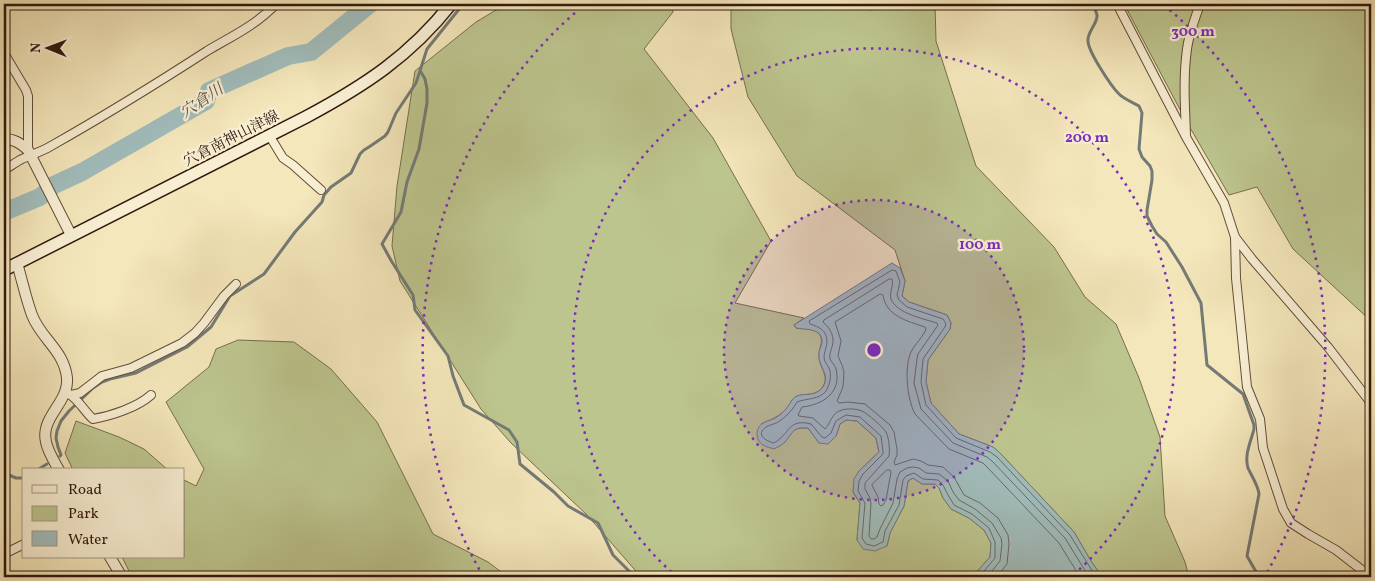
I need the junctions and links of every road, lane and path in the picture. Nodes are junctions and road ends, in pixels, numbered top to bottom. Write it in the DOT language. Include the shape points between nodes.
graph roads {
  1 [pos="276,4"];
  2 [pos="451,4"];
  3 [pos="1118,4"];
  4 [pos="1200,4"];
  5 [pos="4,53"];
  6 [pos="270,135"];
  7 [pos="1186,137"];
  8 [pos="4,139"];
  9 [pos="30,155"];
  10 [pos="4,170"];
  11 [pos="321,190"];
  12 [pos="69,231"];
  13 [pos="1235,237"];
  14 [pos="17,263"];
  15 [pos="4,270"];
  16 [pos="236,284"];
  17 [pos="151,395"];
  18 [pos="71,396"];
  19 [pos="1371,403"];
  20 [pos="58,468"];
  21 [pos="22,545"];
  22 [pos="4,554"];
  23 [pos="111,558"];
  24 [pos="122,577"];
  25 [pos="1371,577"];
  1 -- 9 [label="street" via="229,40 49,147"];
  2 -- 6 [label="main road, 穴倉南神山津線" via="420,38 376,75"];
  3 -- 7 [label="street"];
  4 -- 7 [label="street" via="1187,48"];
  5 -- 9 [label="street" via="28,96"];
  6 -- 11 [label="street" via="283,158"];
  6 -- 12 [label="main road, 穴倉南神山津線"];
  7 -- 13 [label="street" via="1224,204"];
  8 -- 9 [label="street" via="21,144"];
  9 -- 10 [label="street"];
  9 -- 12 [label="street"];
  12 -- 14 [label="main road, 穴倉南神山津線"];
  13 -- 19 [label="street"];
  13 -- 25 [label="street" via="1247,387 1260,419 1263,448 1283,509 1291,523 1336,550"];
  14 -- 15 [label="main road, 穴倉南神山津線"];
  14 -- 18 [label="street" via="32,316 60,356"];
  16 -- 18 [label="street" via="204,323 182,342 132,368 102,376"];
  17 -- 18 [label="street" via="135,406 93,419"];
  18 -- 20 [label="street" via="61,401 45,430 46,444"];
  21 -- 22 [label="street"];
  23 -- 24 [label="street"];
}
